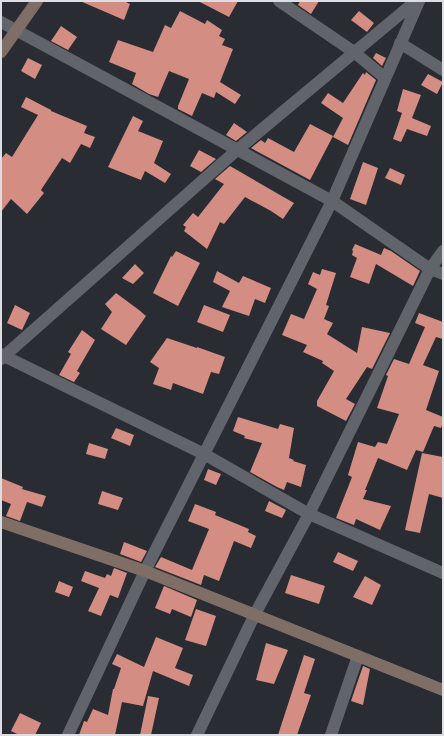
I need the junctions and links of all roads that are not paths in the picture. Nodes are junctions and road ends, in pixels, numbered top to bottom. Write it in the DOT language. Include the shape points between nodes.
graph roads {
  1 [pos="37,1"];
  2 [pos="279,1"];
  3 [pos="417,1"];
  4 [pos="1,22"];
  5 [pos="17,30"];
  6 [pos="400,43"];
  7 [pos="1,52"];
  8 [pos="354,52"];
  9 [pos="443,70"];
  10 [pos="385,78"];
  11 [pos="237,150"];
  12 [pos="332,201"];
  13 [pos="443,251"];
  14 [pos="430,269"];
  15 [pos="443,274"];
  16 [pos="2,356"];
  17 [pos="204,454"];
  18 [pos="309,514"];
  19 [pos="1,522"];
  20 [pos="145,571"];
  21 [pos="443,573"];
  22 [pos="255,614"];
  23 [pos="358,656"];
  24 [pos="443,690"];
  25 [pos="68,735"];
  26 [pos="197,735"];
  27 [pos="330,735"];
  1 -- 5 [label="street"];
  2 -- 8 [label="street"];
  3 -- 6 [label="street"];
  3 -- 8 [label="street"];
  4 -- 5 [label="street"];
  5 -- 7 [label="street"];
  5 -- 11 [label="street"];
  6 -- 9 [label="street"];
  6 -- 10 [label="street"];
  8 -- 10 [label="street"];
  8 -- 11 [label="street"];
  10 -- 12 [label="street"];
  11 -- 12 [label="street"];
  11 -- 16 [label="street"];
  12 -- 14 [label="street"];
  12 -- 17 [label="street"];
  13 -- 14 [label="street"];
  14 -- 15 [label="street"];
  14 -- 18 [label="street"];
  16 -- 17 [label="street"];
  17 -- 18 [label="street"];
  17 -- 20 [label="street"];
  18 -- 21 [label="street"];
  18 -- 22 [label="street"];
  19 -- 20 [label="street"];
  20 -- 22 [label="street"];
  20 -- 25 [label="street"];
  22 -- 23 [label="street"];
  22 -- 26 [label="street"];
  23 -- 24 [label="street"];
  23 -- 27 [label="street"];
}
